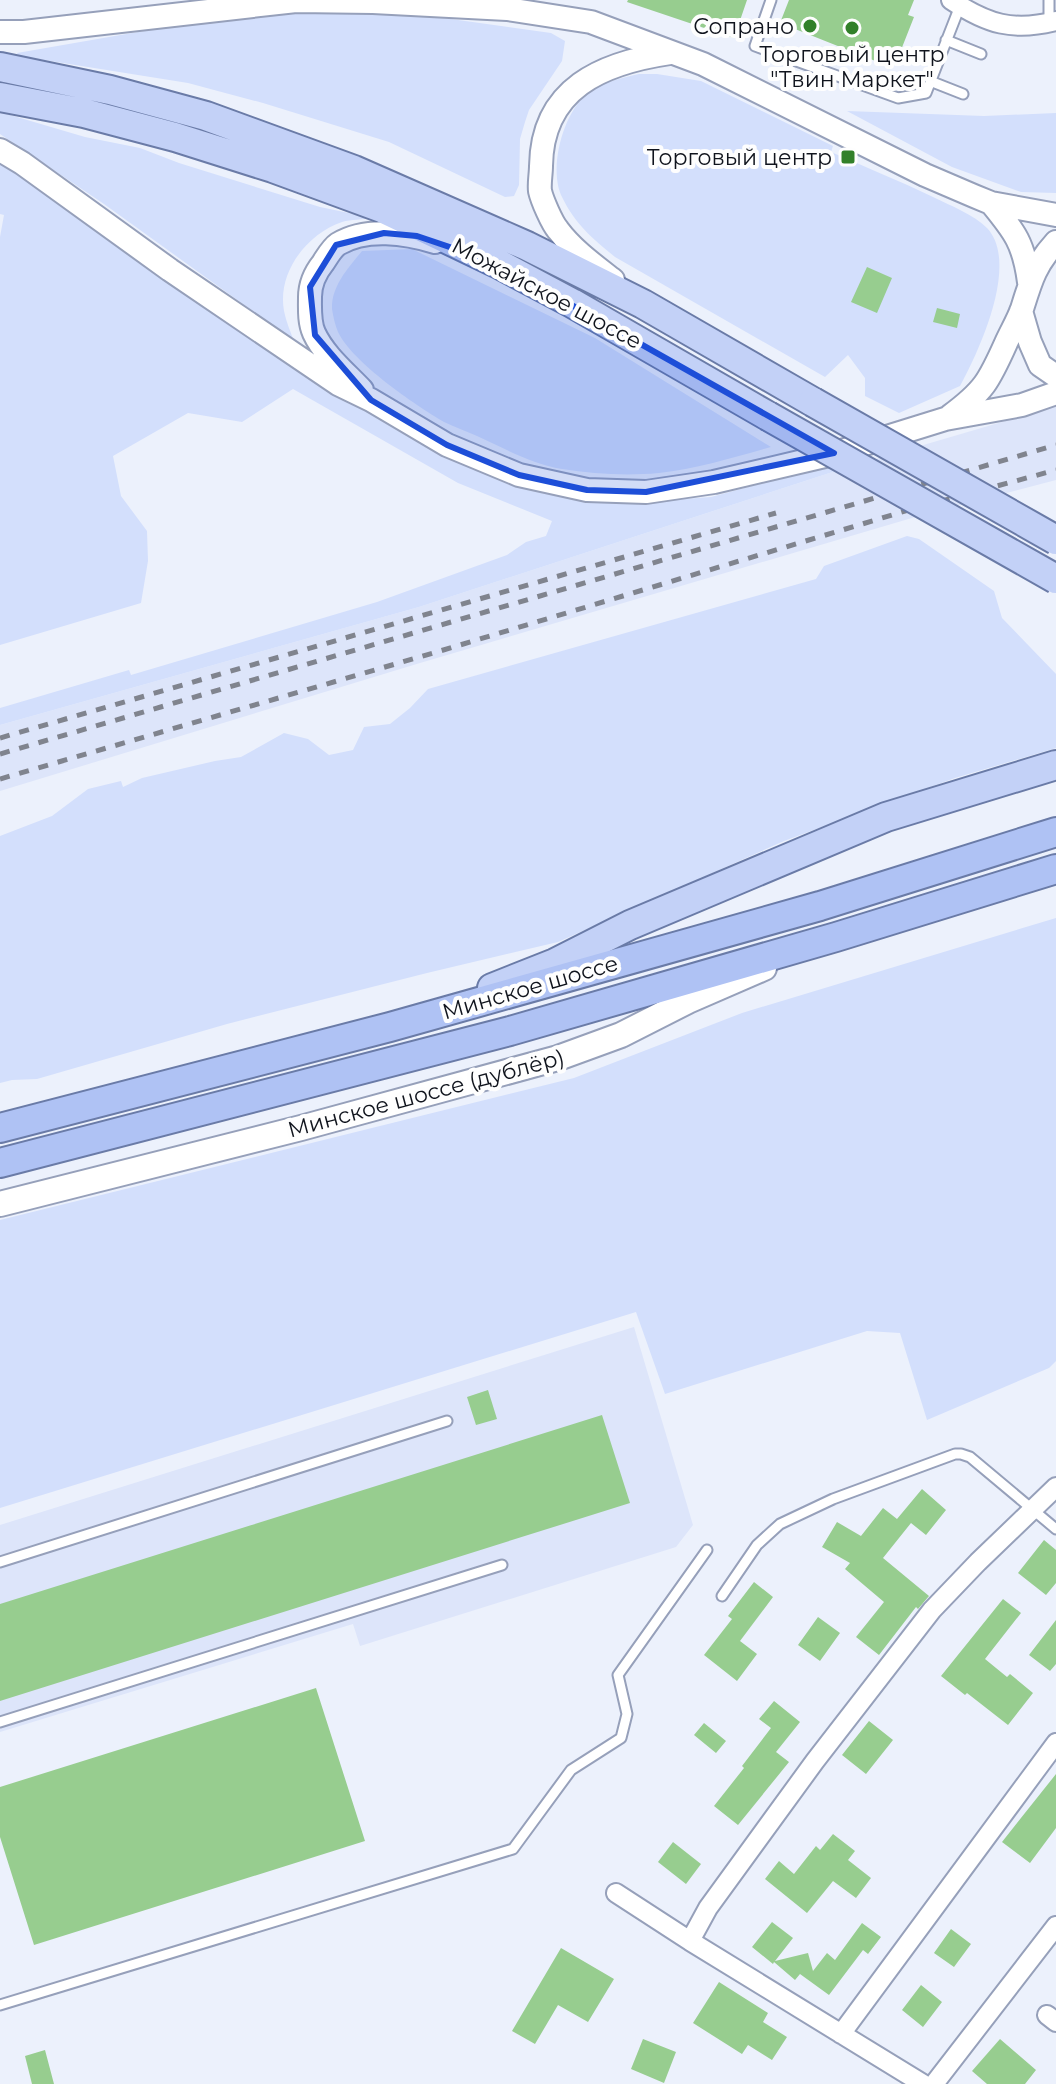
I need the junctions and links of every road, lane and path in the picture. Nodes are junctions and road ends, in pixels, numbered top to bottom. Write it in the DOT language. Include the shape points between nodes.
graph roads {
  1 [pos="190,0"];
  2 [pos="771,0"];
  3 [pos="1049,0"];
  4 [pos="355,1"];
  5 [pos="955,3"];
  6 [pos="148,18"];
  7 [pos="1052,22"];
  8 [pos="0,32"];
  9 [pos="946,40"];
  10 [pos="675,52"];
  11 [pos="981,54"];
  12 [pos="0,67"];
  13 [pos="930,81"];
  14 [pos="963,94"];
  15 [pos="0,97"];
  16 [pos="0,150"];
  17 [pos="991,203"];
  18 [pos="1056,215"];
  19 [pos="1056,242"];
  20 [pos="497,263"];
  21 [pos="1029,282"];
  22 [pos="643,304"];
  23 [pos="1021,311"];
  24 [pos="1056,376"];
  25 [pos="1056,393"];
  26 [pos="371,400"];
  27 [pos="945,419"];
  28 [pos="1056,540"];
  29 [pos="1056,579"];
  30 [pos="1056,765"];
  31 [pos="1056,832"];
  32 [pos="1056,869"];
  33 [pos="836,937"];
  34 [pos="390,1027"];
  35 [pos="0,1128"];
  36 [pos="0,1163"];
  37 [pos="0,1204"];
  38 [pos="447,1421"];
  39 [pos="1056,1487"];
  40 [pos="1032,1510"];
  41 [pos="1056,1529"];
  42 [pos="707,1550"];
  43 [pos="0,1562"];
  44 [pos="502,1565"];
  45 [pos="722,1596"];
  46 [pos="0,1722"];
  47 [pos="1056,1743"];
  48 [pos="616,1893"];
  49 [pos="1056,1926"];
  50 [pos="690,1941"];
  51 [pos="0,2005"];
  52 [pos="841,2034"];
  53 [pos="923,2084"];
  54 [pos="934,2084"];
  1 -- 6 [label="street"];
  2 -- 13 [label="lane" via="755,46 898,98 926,93"];
  3 -- 7 [label="lane"];
  4 -- 6 [label="street" via="296,1"];
  4 -- 10 [label="street" via="507,9 591,22"];
  5 -- 7 [label="street" via="995,24"];
  5 -- 9 [label="lane"];
  6 -- 8 [label="street"];
  9 -- 11 [label="lane"];
  9 -- 13 [label="lane"];
  10 -- 17 [label="street"];
  10 -- 22 [label="street" via="616,64 582,81 548,123 541,147 540,192 556,229"];
  12 -- 22 [label="main road, Можайское шоссе" via="124,94 280,142 414,195"];
  13 -- 14 [label="lane"];
  15 -- 20 [label="main road, Можайское шоссе" via="84,113 273,168 382,208"];
  16 -- 26 [label="street" via="338,384"];
  17 -- 18 [label="street"];
  17 -- 21 [label="street" via="1016,233"];
  19 -- 21 [label="street"];
  20 -- 26 [label="street" via="417,236 384,233 336,245 310,287 311,324 324,349"];
  20 -- 29 [label="main road, Можайское шоссе, bridge"];
  21 -- 23 [label="street"];
  22 -- 28 [label="main road, Можайское шоссе, bridge"];
  23 -- 24 [label="street" via="1040,365"];
  23 -- 27 [label="street" via="987,383"];
  25 -- 27 [label="street"];
  26 -- 27 [label="street" via="447,445 519,475 587,490 646,492 829,455"];
  30 -- 34 [label="main road" via="886,817 630,925 555,963"];
  31 -- 34 [label="highway, Минское шоссе" via="820,906"];
  32 -- 33 [label="highway, Минское шоссе"];
  33 -- 36 [label="highway, Минское шоссе" via="510,1031"];
  33 -- 37 [label="main road, Минское шоссе (дублёр)" via="621,1035 558,1058"];
  34 -- 35 [label="highway, Минское шоссе"];
  38 -- 43 [label="lane"];
  39 -- 40 [label="street"];
  40 -- 41 [label="lane"];
  40 -- 45 [label="lane" via="970,1457 955,1454 780,1524 757,1545"];
  40 -- 50 [label="street" via="932,1610 815,1761 708,1908"];
  42 -- 51 [label="lane" via="618,1675 627,1714 621,1738 571,1770 513,1849"];
  44 -- 46 [label="lane"];
  47 -- 52 [label="street"];
  48 -- 50 [label="street"];
  49 -- 54 [label="street"];
  50 -- 52 [label="street"];
  52 -- 53 [label="street"];
}
